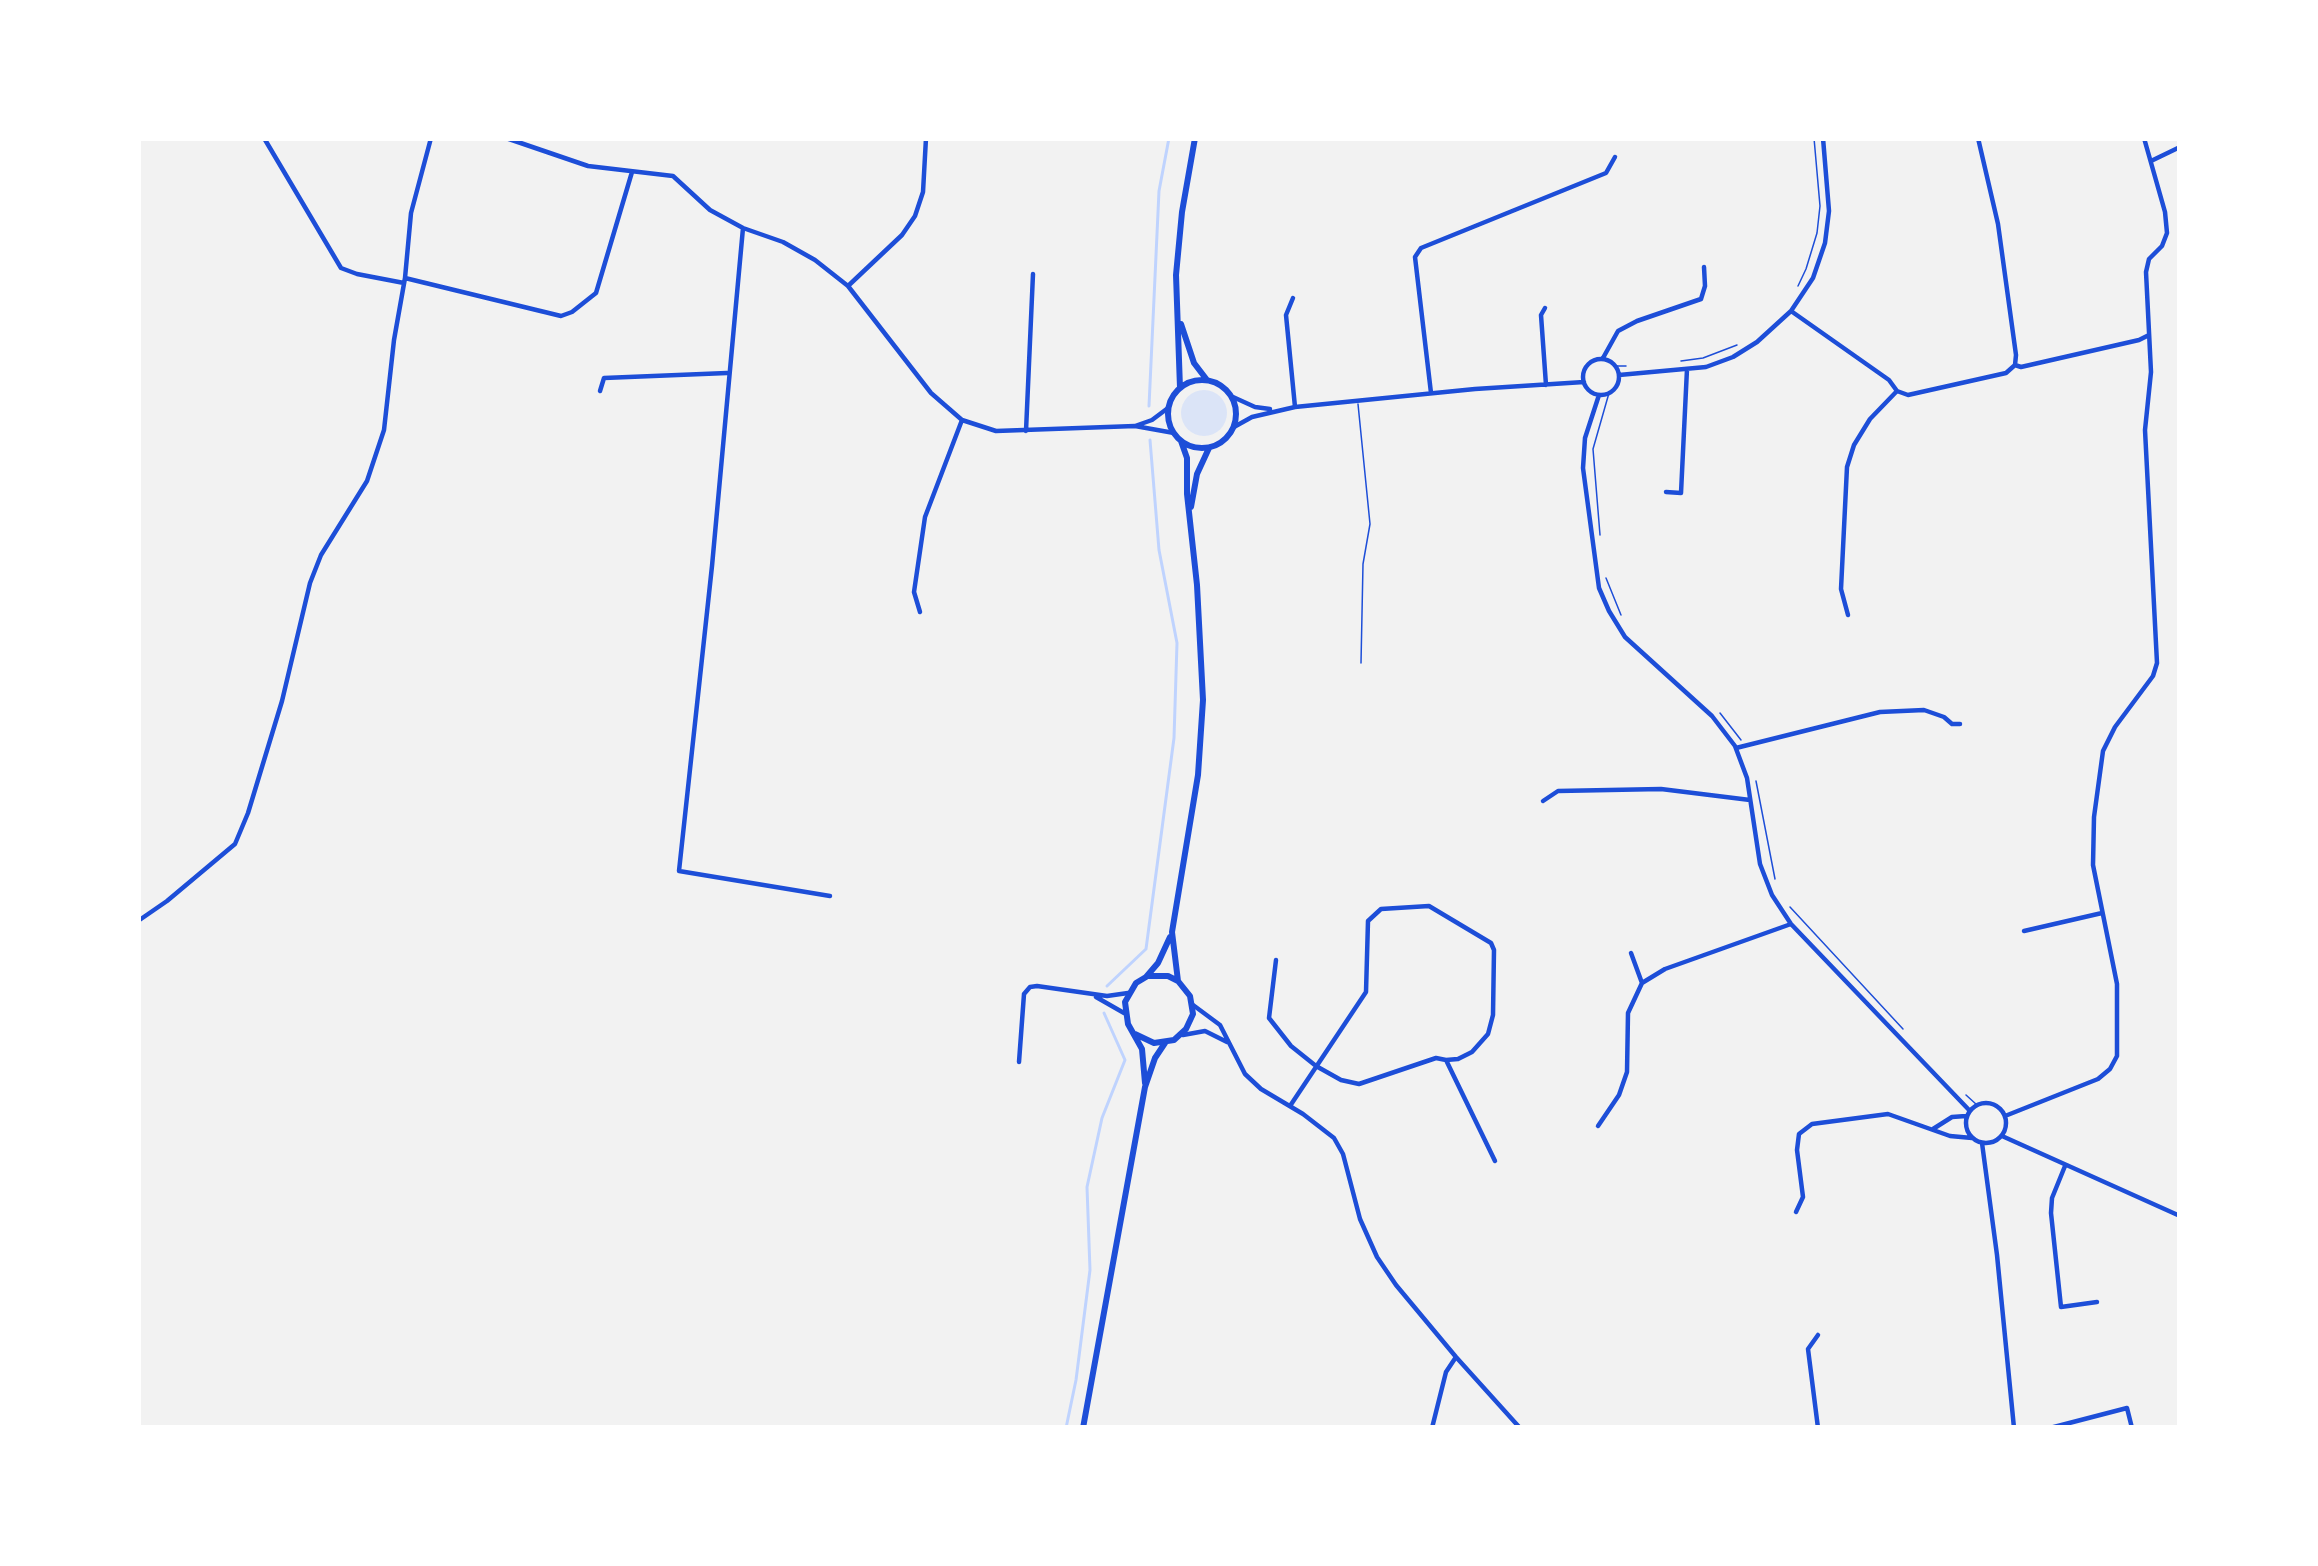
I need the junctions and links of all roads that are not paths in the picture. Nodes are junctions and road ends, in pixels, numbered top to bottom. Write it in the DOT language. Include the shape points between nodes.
graph roads {
  1 [pos="264,138"];
  2 [pos="431,138"];
  3 [pos="506,138"];
  4 [pos="926,138"];
  5 [pos="1195,138"];
  6 [pos="1823,138"];
  7 [pos="1978,138"];
  8 [pos="2144,138"];
  9 [pos="2180,147"];
  10 [pos="1615,157"];
  11 [pos="2151,161"];
  12 [pos="632,172"];
  13 [pos="742,228"];
  14 [pos="2167,233"];
  15 [pos="2180,236"];
  16 [pos="1704,267"];
  17 [pos="1033,274"];
  18 [pos="405,280"];
  19 [pos="848,286"];
  20 [pos="1293,298"];
  21 [pos="1545,308"];
  22 [pos="1791,311"];
  23 [pos="1178,314"];
  24 [pos="2150,335"];
  25 [pos="1603,358"];
  26 [pos="2014,365"];
  27 [pos="1687,369"];
  28 [pos="728,374"];
  29 [pos="1619,375"];
  30 [pos="1207,380"];
  31 [pos="1584,382"];
  32 [pos="1546,385"];
  33 [pos="1180,388"];
  34 [pos="600,391"];
  35 [pos="1897,391"];
  36 [pos="1431,393"];
  37 [pos="1599,395"];
  38 [pos="1233,397"];
  39 [pos="1358,400"];
  40 [pos="1294,407"];
  41 [pos="1168,408"];
  42 [pos="1276,410"];
  43 [pos="962,420"];
  44 [pos="1135,426"];
  45 [pos="1234,427"];
  46 [pos="1026,431"];
  47 [pos="1174,433"];
  48 [pos="1181,441"];
  49 [pos="1209,448"];
  50 [pos="1666,492"];
  51 [pos="1190,523"];
  52 [pos="920,612"];
  53 [pos="1848,615"];
  54 [pos="1361,663"];
  55 [pos="1960,724"];
  56 [pos="1736,748"];
  57 [pos="1750,800"];
  58 [pos="1543,801"];
  59 [pos="830,896"];
  60 [pos="2102,913"];
  61 [pos="138,921"];
  62 [pos="1791,924"];
  63 [pos="2024,931"];
  64 [pos="1172,932"];
  65 [pos="1631,953"];
  66 [pos="1276,960"];
  67 [pos="1146,977"];
  68 [pos="1178,981"];
  69 [pos="1642,983"];
  70 [pos="1129,993"];
  71 [pos="1091,994"];
  72 [pos="1193,1005"];
  73 [pos="1124,1013"];
  74 [pos="1134,1033"];
  75 [pos="1181,1035"];
  76 [pos="1228,1042"];
  77 [pos="1166,1043"];
  78 [pos="1446,1060"];
  79 [pos="1019,1062"];
  80 [pos="1316,1066"];
  81 [pos="1145,1087"];
  82 [pos="1290,1106"];
  83 [pos="1968,1113"];
  84 [pos="2005,1116"];
  85 [pos="1598,1126"];
  86 [pos="1933,1129"];
  87 [pos="2002,1136"];
  88 [pos="1972,1138"];
  89 [pos="1982,1143"];
  90 [pos="1495,1161"];
  91 [pos="2065,1166"];
  92 [pos="1796,1212"];
  93 [pos="2180,1216"];
  94 [pos="2097,1302"];
  95 [pos="1818,1335"];
  96 [pos="1456,1357"];
  97 [pos="1083,1428"];
  98 [pos="1432,1428"];
  99 [pos="1520,1428"];
  100 [pos="1818,1428"];
  101 [pos="2014,1428"];
  102 [pos="2050,1428"];
  103 [pos="2132,1428"];
  1 -- 18 [label="street" via="341,268"];
  2 -- 18 [label="street" via="411,213"];
  3 -- 12 [label="street"];
  4 -- 19 [label="street" via="915,217"];
  5 -- 23 [label="main road" via="1175,275"];
  6 -- 22 [label="street" via="1825,243"];
  7 -- 26 [label="street" via="1998,224"];
  8 -- 11 [label="street"];
  9 -- 11 [label="street"];
  10 -- 36 [label="street" via="1606,173 1420,248"];
  11 -- 14 [label="street"];
  12 -- 13 [label="street" via="674,176"];
  12 -- 18 [label="street" via="596,293 572,312"];
  13 -- 19 [label="street" via="783,242"];
  13 -- 28 [label="street"];
  14 -- 15 [label="street"];
  14 -- 24 [label="street" via="2146,272"];
  16 -- 25 [label="street" via="1701,299 1618,331"];
  17 -- 46 [label="street"];
  18 -- 61 [label="street" via="380,445 310,584 248,813 235,844"];
  19 -- 43 [label="street" via="931,393"];
  20 -- 40 [label="street" via="1286,315"];
  21 -- 32 [label="street"];
  22 -- 27 [label="street" via="1732,357"];
  22 -- 35 [label="street"];
  23 -- 30 [label="main road"];
  23 -- 33 [label="main road"];
  24 -- 26 [label="street"];
  24 -- 60 [label="street" via="2145,430 2157,663 2103,752 2093,865"];
  25 -- 29 [label="street"];
  25 -- 31 [label="street" via="1587,365"];
  26 -- 35 [label="street" via="1908,395"];
  27 -- 29 [label="street"];
  27 -- 50 [label="street" via="1682,493"];
  28 -- 34 [label="street" via="604,378"];
  28 -- 59 [label="street" via="679,871"];
  29 -- 37 [label="street" via="1614,390"];
  30 -- 33 [label="main road"];
  30 -- 38 [label="main road"];
  31 -- 32 [label="street"];
  31 -- 37 [label="street"];
  32 -- 36 [label="street"];
  33 -- 41 [label="main road"];
  35 -- 53 [label="street" via="1870,419 1846,467 1841,589"];
  36 -- 39 [label="street"];
  37 -- 56 [label="street" via="1583,468 1598,588 1625,637"];
  38 -- 42 [label="street"];
  38 -- 45 [label="main road"];
  39 -- 40 [label="street"];
  39 -- 54 [label="lane" via="1370,524"];
  40 -- 42 [label="street"];
  41 -- 44 [label="street"];
  41 -- 47 [label="main road"];
  42 -- 45 [label="street"];
  43 -- 46 [label="street"];
  43 -- 52 [label="street" via="925,518 914,592"];
  44 -- 46 [label="street"];
  44 -- 47 [label="street"];
  45 -- 49 [label="main road"];
  47 -- 48 [label="main road"];
  48 -- 49 [label="main road"];
  48 -- 51 [label="main road"];
  49 -- 51 [label="main road"];
  51 -- 64 [label="main road" via="1203,700"];
  55 -- 56 [label="street" via="1937,713 1880,712"];
  56 -- 57 [label="street"];
  57 -- 58 [label="street" via="1660,789 1558,791"];
  57 -- 62 [label="street" via="1760,864"];
  60 -- 63 [label="street"];
  60 -- 84 [label="street" via="2117,984 2117,1056 2098,1079"];
  62 -- 69 [label="street"];
  62 -- 83 [label="street"];
  64 -- 67 [label="main road"];
  64 -- 68 [label="main road"];
  65 -- 69 [label="street"];
  66 -- 80 [label="street" via="1269,1018"];
  67 -- 68 [label="main road"];
  67 -- 70 [label="main road"];
  68 -- 72 [label="main road"];
  69 -- 85 [label="street" via="1628,1013 1627,1072"];
  70 -- 71 [label="street"];
  70 -- 73 [label="main road"];
  71 -- 73 [label="street"];
  71 -- 79 [label="street" via="1030,987"];
  72 -- 75 [label="main road"];
  72 -- 76 [label="street"];
  73 -- 74 [label="main road"];
  74 -- 77 [label="main road"];
  74 -- 81 [label="main road"];
  75 -- 76 [label="street" via="1205,1031"];
  75 -- 77 [label="main road"];
  76 -- 82 [label="street" via="1245,1074"];
  77 -- 81 [label="main road"];
  78 -- 80 [label="street" via="1359,1084"];
  78 -- 80 [label="street" via="1472,1052 1488,1034 1494,950 1486,938 1418,905 1371,916 1366,992"];
  78 -- 90 [label="street"];
  80 -- 82 [label="street"];
  81 -- 97 [label="main road"];
  82 -- 96 [label="street" via="1334,1138 1377,1257"];
  83 -- 84 [label="street" via="1990,1103"];
  83 -- 86 [label="street"];
  83 -- 88 [label="street"];
  84 -- 87 [label="street"];
  86 -- 88 [label="street"];
  86 -- 92 [label="street" via="1888,1114 1811,1124 1799,1134"];
  87 -- 89 [label="street"];
  87 -- 91 [label="street"];
  88 -- 89 [label="street"];
  89 -- 101 [label="street"];
  91 -- 93 [label="street"];
  91 -- 94 [label="street" via="2051,1213 2061,1306"];
  95 -- 100 [label="street" via="1808,1349"];
  96 -- 98 [label="street"];
  96 -- 99 [label="street"];
  102 -- 103 [label="street" via="2127,1408"];
}
